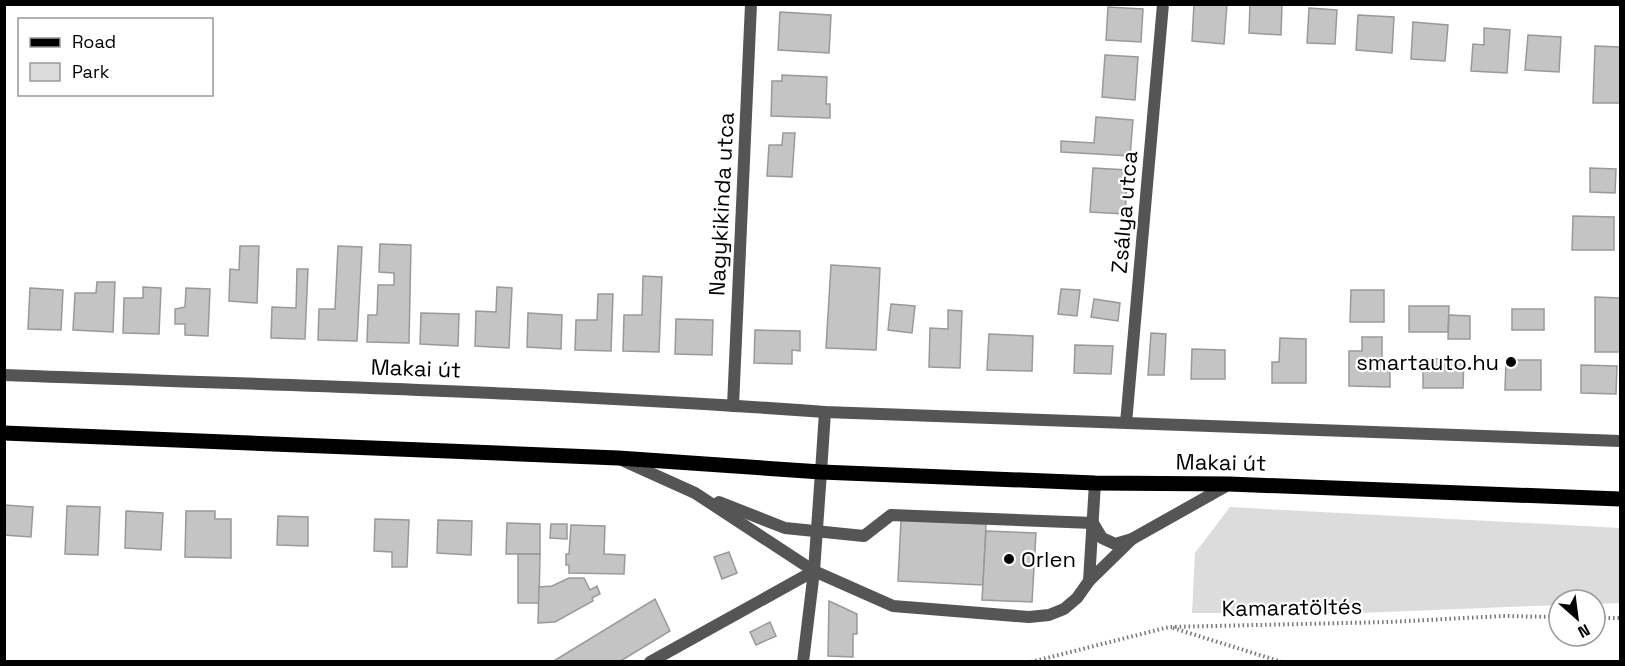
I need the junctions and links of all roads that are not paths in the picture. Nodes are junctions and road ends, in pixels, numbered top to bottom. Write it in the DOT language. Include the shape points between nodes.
graph roads {
  1 [pos="751,4"];
  2 [pos="1163,4"];
  3 [pos="4,375"];
  4 [pos="733,406"];
  5 [pos="825,412"];
  6 [pos="1126,423"];
  7 [pos="4,433"];
  8 [pos="1620,441"];
  9 [pos="618,458"];
  10 [pos="821,472"];
  11 [pos="1095,483"];
  12 [pos="1229,484"];
  13 [pos="695,493"];
  14 [pos="1620,499"];
  15 [pos="1093,523"];
  16 [pos="816,532"];
  17 [pos="1132,539"];
  18 [pos="814,571"];
  19 [pos="1089,581"];
  20 [pos="650,662"];
  21 [pos="803,662"];
  1 -- 4 [label="street, Nagykikinda utca"];
  2 -- 6 [label="street, Zsálya utca"];
  3 -- 4 [label="street, Makai út"];
  4 -- 5 [label="street, Makai út"];
  5 -- 6 [label="street, Makai út"];
  5 -- 10 [label="street"];
  6 -- 8 [label="street, Makai út"];
  7 -- 9 [label="main road, Makai út"];
  9 -- 10 [label="main road, Makai út"];
  9 -- 13 [label="street"];
  10 -- 11 [label="main road, Makai út"];
  10 -- 16 [label="street"];
  11 -- 12 [label="main road, Makai út"];
  11 -- 15 [label="street"];
  12 -- 14 [label="main road, Makai út"];
  12 -- 17 [label="street"];
  13 -- 16 [label="street" via="785,528"];
  13 -- 18 [label="street"];
  15 -- 16 [label="street" via="891,515 864,536"];
  15 -- 17 [label="street" via="1102,538 1115,544"];
  15 -- 19 [label="street"];
  16 -- 18 [label="street"];
  17 -- 19 [label="street"];
  18 -- 19 [label="street" via="893,606 1029,617 1064,609"];
  18 -- 20 [label="street"];
  18 -- 21 [label="street"];
}
